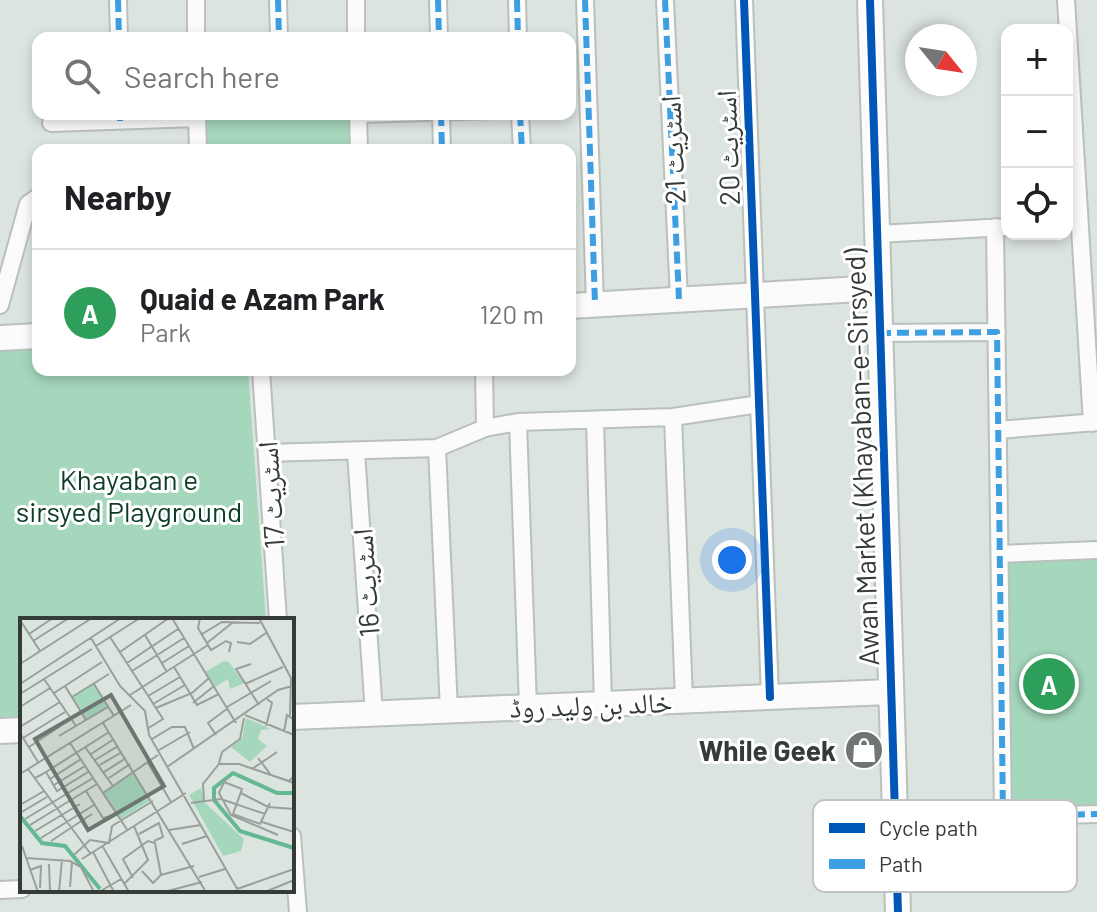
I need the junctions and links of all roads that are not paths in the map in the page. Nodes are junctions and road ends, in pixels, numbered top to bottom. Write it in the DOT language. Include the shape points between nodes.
graph roads {
  1 [pos="118,0"];
  2 [pos="196,0"];
  3 [pos="278,0"];
  4 [pos="356,0"];
  5 [pos="438,0"];
  6 [pos="517,0"];
  7 [pos="585,0"];
  8 [pos="665,0"];
  9 [pos="744,0"];
  10 [pos="870,0"];
  11 [pos="1066,0"];
  12 [pos="119,32"];
  13 [pos="196,32"];
  14 [pos="279,32"];
  15 [pos="356,32"];
  16 [pos="439,32"];
  17 [pos="518,32"];
  18 [pos="86,120"];
  19 [pos="197,120"];
  20 [pos="358,120"];
  21 [pos="441,120"];
  22 [pos="520,120"];
  23 [pos="51,123"];
  24 [pos="198,144"];
  25 [pos="359,144"];
  26 [pos="442,144"];
  27 [pos="522,144"];
  28 [pos="1071,168"];
  29 [pos="32,201"];
  30 [pos="1073,224"];
  31 [pos="1001,227"];
  32 [pos="877,234"];
  33 [pos="878,288"];
  34 [pos="754,295"];
  35 [pos="679,299"];
  36 [pos="595,304"];
  37 [pos="0,305"];
  38 [pos="576,306"];
  39 [pos="997,332"];
  40 [pos="879,333"];
  41 [pos="32,336"];
  42 [pos="0,338"];
  43 [pos="261,376"];
  44 [pos="484,376"];
  45 [pos="759,404"];
  46 [pos="673,417"];
  47 [pos="595,420"];
  48 [pos="518,422"];
  49 [pos="1094,422"];
  50 [pos="485,428"];
  51 [pos="998,430"];
  52 [pos="437,448"];
  53 [pos="356,452"];
  54 [pos="267,453"];
  55 [pos="1097,550"];
  56 [pos="1000,554"];
  57 [pos="278,618"];
  58 [pos="889,692"];
  59 [pos="770,697"];
  60 [pos="684,700"];
  61 [pos="603,704"];
  62 [pos="528,707"];
  63 [pos="449,710"];
  64 [pos="374,714"];
  65 [pos="294,717"];
  66 [pos="20,730"];
  67 [pos="0,731"];
  68 [pos="892,800"];
  69 [pos="1003,800"];
  70 [pos="1077,814"];
  71 [pos="1097,814"];
  72 [pos="294,884"];
  73 [pos="20,889"];
  74 [pos="0,890"];
  75 [pos="897,892"];
  76 [pos="298,912"];
  77 [pos="898,912"];
  1 -- 12 [label="street"];
  2 -- 13 [label="street"];
  3 -- 14 [label="street"];
  4 -- 15 [label="street"];
  5 -- 16 [label="street"];
  6 -- 17 [label="street"];
  7 -- 36 [label="street"];
  8 -- 35 [label="street, اسٹریٹ 21"];
  9 -- 34 [label="street, اسٹریٹ 20"];
  10 -- 32 [label="street, Awan Market (Khayaban-e-Sirsyed)"];
  11 -- 28 [label="street"];
  18 -- 23 [label="street"];
  19 -- 24 [label="street"];
  20 -- 25 [label="street"];
  21 -- 26 [label="street"];
  22 -- 27 [label="street"];
  29 -- 37 [label="street"];
  30 -- 49 [label="street"];
  31 -- 32 [label="street"];
  31 -- 39 [label="street"];
  32 -- 33 [label="street, Awan Market (Khayaban-e-Sirsyed)"];
  33 -- 34 [label="street"];
  33 -- 40 [label="street, Awan Market (Khayaban-e-Sirsyed)"];
  34 -- 35 [label="street"];
  34 -- 45 [label="street, اسٹریٹ 20"];
  35 -- 36 [label="street"];
  36 -- 38 [label="street"];
  39 -- 40 [label="street"];
  39 -- 51 [label="street"];
  40 -- 58 [label="street, Awan Market (Khayaban-e-Sirsyed)"];
  41 -- 42 [label="street"];
  43 -- 54 [label="street, اسٹریٹ 17"];
  44 -- 50 [label="street"];
  45 -- 46 [label="street"];
  45 -- 59 [label="street, اسٹریٹ 20"];
  46 -- 47 [label="street"];
  46 -- 60 [label="street"];
  47 -- 48 [label="street"];
  47 -- 61 [label="street"];
  48 -- 50 [label="street"];
  48 -- 62 [label="street"];
  49 -- 51 [label="street"];
  50 -- 52 [label="street"];
  51 -- 56 [label="street"];
  52 -- 53 [label="street"];
  52 -- 63 [label="street"];
  53 -- 54 [label="street"];
  53 -- 64 [label="street, اسٹریٹ 16"];
  54 -- 57 [label="street, اسٹریٹ 17"];
  55 -- 56 [label="street"];
  56 -- 69 [label="street"];
  58 -- 59 [label="street, خالد بن ولید روڈ"];
  58 -- 68 [label="street, Awan Market (Khayaban-e-Sirsyed)"];
  59 -- 60 [label="street, خالد بن ولید روڈ"];
  60 -- 61 [label="street, خالد بن ولید روڈ"];
  61 -- 62 [label="street, خالد بن ولید روڈ"];
  62 -- 63 [label="street, خالد بن ولید روڈ"];
  63 -- 64 [label="street, خالد بن ولید روڈ"];
  64 -- 65 [label="street, خالد بن ولید روڈ"];
  66 -- 67 [label="street"];
  70 -- 71 [label="street"];
  72 -- 76 [label="street"];
  73 -- 74 [label="street"];
  75 -- 77 [label="street, Awan Market (Khayaban-e-Sirsyed)"];
}
